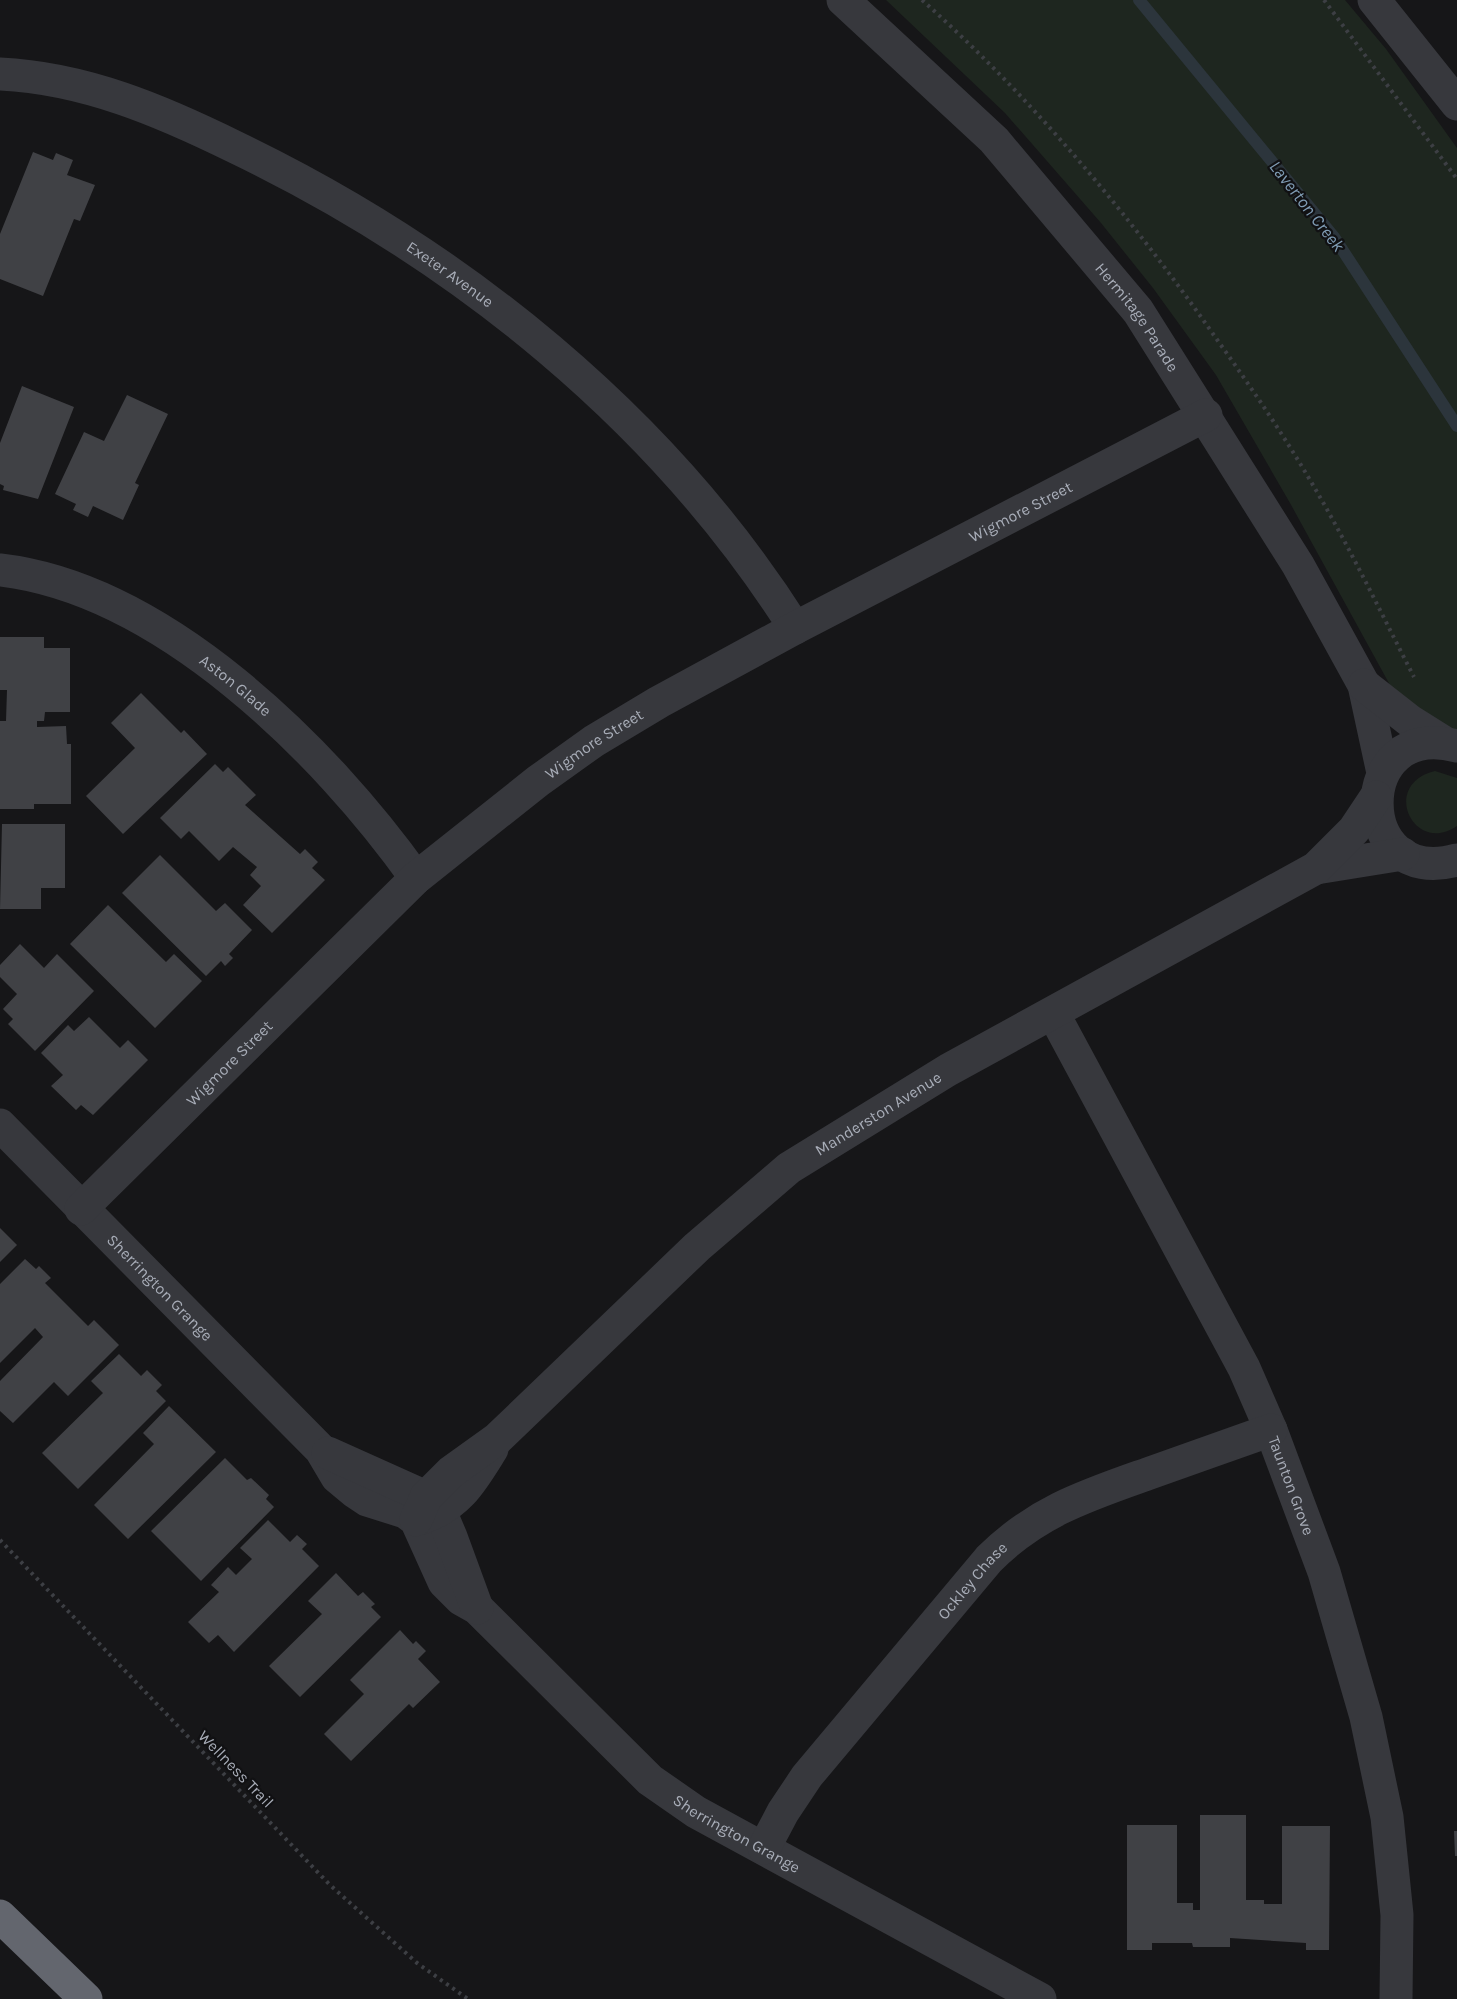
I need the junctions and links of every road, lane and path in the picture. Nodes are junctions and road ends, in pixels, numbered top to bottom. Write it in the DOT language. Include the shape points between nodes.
graph roads {
  1 [pos="843,0"];
  2 [pos="1324,0"];
  3 [pos="1374,0"];
  4 [pos="0,74"];
  5 [pos="1457,104"];
  6 [pos="1457,180"];
  7 [pos="1206,415"];
  8 [pos="0,570"];
  9 [pos="795,628"];
  10 [pos="1364,685"];
  11 [pos="1451,744"];
  12 [pos="1379,785"];
  13 [pos="1414,859"];
  14 [pos="1457,860"];
  15 [pos="1316,868"];
  16 [pos="416,878"];
  17 [pos="1457,881"];
  18 [pos="1053,1013"];
  19 [pos="0,1125"];
  20 [pos="81,1209"];
  21 [pos="1271,1430"];
  22 [pos="427,1510"];
  23 [pos="0,1540"];
  24 [pos="764,1848"];
  25 [pos="0,1916"];
  26 [pos="86,1999"];
  27 [pos="468,1999"];
  28 [pos="1040,1999"];
  29 [pos="1396,1999"];
  1 -- 7 [label="street, Hermitage Parade" via="994,140 1138,311"];
  2 -- 6 [label="path"];
  3 -- 5 [label="street"];
  4 -- 9 [label="street, Exeter Avenue" via="79,84 182,121 281,169 401,238 516,323 637,430 752,563"];
  7 -- 9 [label="street, Wigmore Street"];
  7 -- 10 [label="street, Hermitage Parade" via="1298,565"];
  8 -- 16 [label="street, Aston Glade" via="79,589 118,606 203,659 248,695 340,783 392,843"];
  9 -- 16 [label="street, Wigmore Street" via="594,741"];
  10 -- 11 [label="street, Hermitage Parade" via="1410,721"];
  10 -- 12 [label="street, Hermitage Parade"];
  11 -- 12 [label="street, Manderston Avenue" via="1427,743 1409,748 1394,759"];
  12 -- 13 [label="street, Hermitage Parade" via="1381,829 1390,843"];
  12 -- 15 [label="street, Manderston Avenue" via="1354,830"];
  13 -- 14 [label="street, Manderston Avenue" via="1444,864"];
  13 -- 15 [label="street, Manderston Avenue"];
  13 -- 17 [label="street, Hermitage Parade"];
  15 -- 18 [label="street, Manderston Avenue"];
  16 -- 20 [label="street, Wigmore Street"];
  18 -- 21 [label="street, Taunton Grove" via="1244,1368"];
  18 -- 22 [label="street, Manderston Avenue" via="948,1070 789,1168 697,1247 497,1440 467,1489"];
  19 -- 20 [label="street, Sherrington Grange"];
  20 -- 22 [label="street, Sherrington Grange" via="321,1450 337,1477 368,1500 405,1512"];
  21 -- 24 [label="street, Ockley Chase" via="1082,1497 1051,1511 1011,1537 807,1776"];
  21 -- 29 [label="street, Taunton Grove" via="1324,1572 1369,1728 1388,1817 1397,1915"];
  22 -- 24 [label="street, Sherrington Grange" via="444,1582 460,1599 477,1608 650,1780 696,1812"];
  23 -- 27 [label="path, Wellness Trail" via="329,1884 417,1963"];
  24 -- 28 [label="street, Sherrington Grange"];
  25 -- 26 [label="highway"];
}
